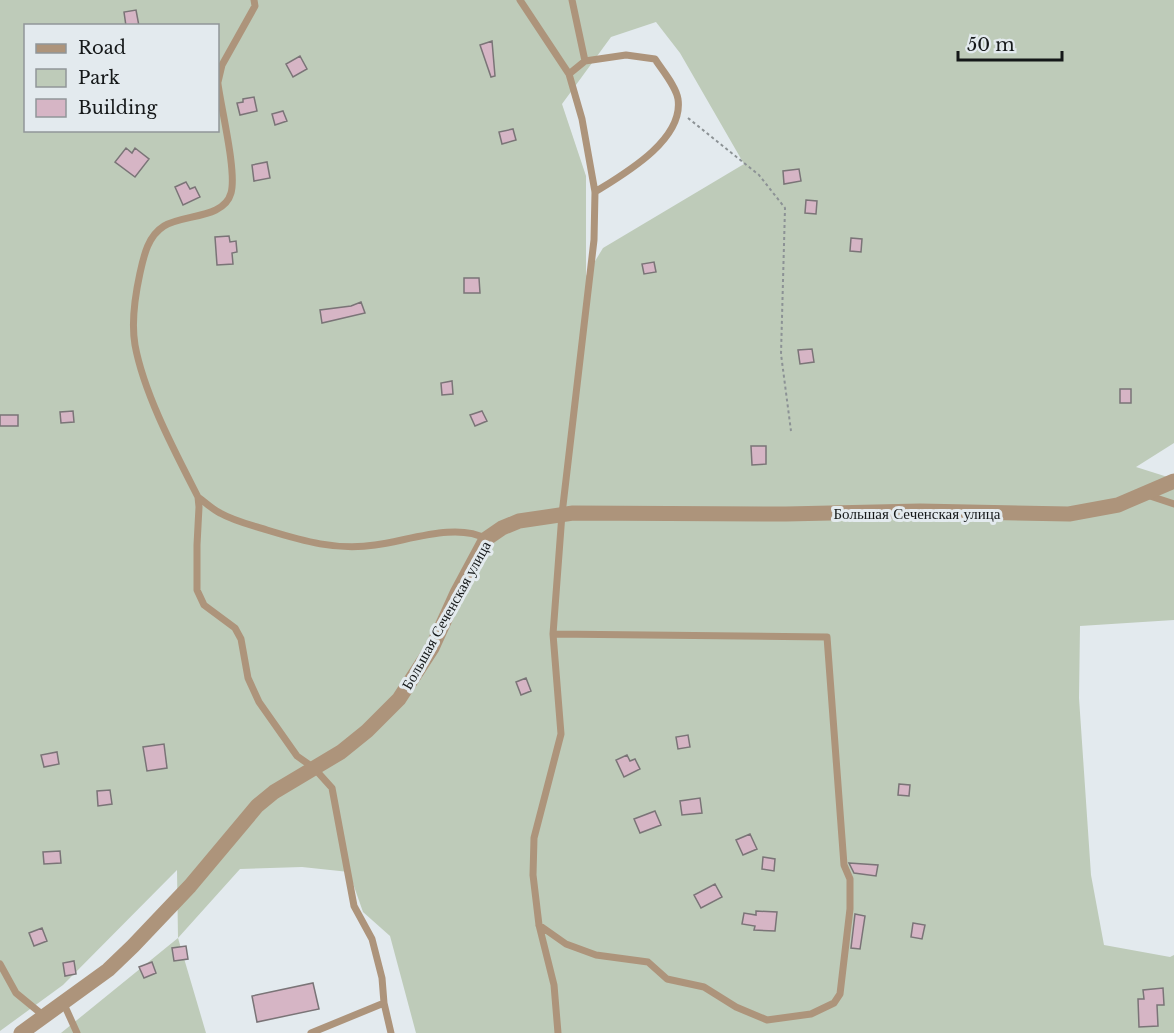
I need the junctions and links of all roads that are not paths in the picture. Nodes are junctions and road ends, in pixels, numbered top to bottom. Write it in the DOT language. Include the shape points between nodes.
graph roads {
  1 [pos="254,0"];
  2 [pos="520,0"];
  3 [pos="572,0"];
  4 [pos="585,61"];
  5 [pos="569,74"];
  6 [pos="219,78"];
  7 [pos="219,89"];
  8 [pos="595,192"];
  9 [pos="1174,481"];
  10 [pos="1145,494"];
  11 [pos="198,496"];
  12 [pos="1174,504"];
  13 [pos="562,514"];
  14 [pos="486,539"];
  15 [pos="553,634"];
  16 [pos="314,768"];
  17 [pos="539,925"];
  18 [pos="0,963"];
  19 [pos="63,1002"];
  20 [pos="384,1003"];
  21 [pos="44,1016"];
  22 [pos="21,1033"];
  23 [pos="77,1033"];
  24 [pos="311,1033"];
  25 [pos="392,1033"];
  26 [pos="558,1033"];
  1 -- 6 [label="lane" via="255,6 222,65"];
  2 -- 5 [label="lane"];
  3 -- 4 [label="lane"];
  4 -- 5 [label="lane"];
  4 -- 8 [label="lane" via="626,55 655,58 677,96 679,111 667,135 639,164"];
  5 -- 8 [label="lane" via="582,119"];
  7 -- 11 [label="lane" via="232,172 231,193 223,206 171,223 152,236 135,300 135,343 142,374"];
  8 -- 13 [label="lane" via="594,240"];
  9 -- 10 [label="street, Большая Сеченская улица"];
  10 -- 12 [label="lane"];
  10 -- 13 [label="street, Большая Сеченская улица" via="1118,505 1069,514"];
  11 -- 14 [label="lane" via="219,513 310,543 373,546 449,532 476,533"];
  11 -- 16 [label="lane" via="197,590 204,605 235,628 241,639 248,678 259,702 297,756"];
  13 -- 14 [label="street, Большая Сеченская улица" via="519,521"];
  13 -- 15 [label="lane"];
  14 -- 16 [label="street, Большая Сеченская улица" via="432,648 399,699 341,752"];
  15 -- 17 [label="lane" via="561,734 534,838 533,875"];
  15 -- 17 [label="lane" via="827,638 850,909 840,994 834,1003 811,1014 767,1020 704,987 668,979 648,962 596,955 566,944"];
  16 -- 19 [label="street, Большая Сеченская улица" via="257,806 140,939 108,970"];
  16 -- 20 [label="lane" via="332,788 354,906 372,939"];
  17 -- 26 [label="lane" via="554,985"];
  18 -- 21 [label="lane" via="16,993"];
  19 -- 21 [label="street, Большая Сеченская улица"];
  19 -- 23 [label="lane"];
  20 -- 24 [label="lane"];
  20 -- 25 [label="lane"];
  21 -- 22 [label="street, Большая Сеченская улица"];
}
